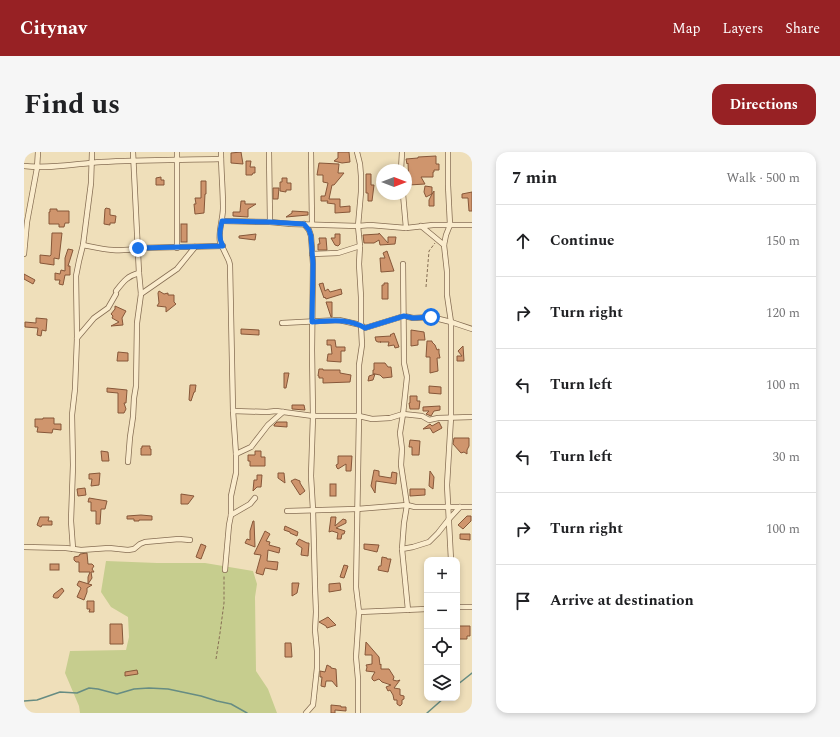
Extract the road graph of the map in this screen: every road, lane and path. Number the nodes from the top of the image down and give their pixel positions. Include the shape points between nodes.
1 (38, 152) edge
2 (92, 152) edge
3 (133, 152) edge
4 (177, 152) edge
5 (221, 152) edge
6 (269, 152) edge
7 (311, 152) edge
8 (357, 152) edge
9 (402, 152) edge
10 (448, 152) edge
11 (221, 159) junction
12 (134, 160) junction
13 (177, 160) junction
14 (92, 163) junction
15 (401, 164) edge
16 (24, 166) edge
17 (37, 168) junction
18 (404, 200) edge
19 (222, 221) junction
20 (270, 222) junction
21 (304, 224) junction
22 (312, 224) junction
23 (450, 225) junction
24 (472, 225) edge
25 (358, 226) junction
26 (421, 226) junction
27 (406, 228) junction
28 (438, 239) junction
29 (83, 245) junction
30 (444, 245) junction
31 (223, 246) junction
32 (360, 246) junction
33 (25, 247) edge
34 (195, 247) junction
35 (138, 248) junction
36 (177, 248) junction
37 (24, 254) edge
38 (312, 254) junction
39 (403, 264) dead end
40 (139, 273) junction
41 (426, 286) dead end
42 (141, 294) junction
43 (404, 316) junction
44 (312, 322) junction
45 (450, 322) junction
46 (282, 324) dead end
47 (361, 325) junction
48 (472, 329) edge
49 (76, 338) junction
50 (233, 411) junction
51 (282, 412) junction
52 (404, 414) junction
53 (313, 416) junction
54 (359, 416) junction
55 (451, 417) junction
56 (472, 417) edge
57 (236, 454) junction
58 (128, 462) dead end
59 (255, 498) dead end
60 (407, 505) junction
61 (447, 507) junction
62 (460, 507) junction
63 (472, 507) edge
64 (357, 509) junction
65 (313, 510) junction
66 (287, 511) dead end
67 (231, 514) junction
68 (448, 520) junction
69 (190, 540) dead end
70 (24, 547) edge
71 (73, 549) junction
72 (402, 549) junction
73 (451, 557) edge
74 (225, 570) joint
75 (460, 607) edge
76 (472, 607) edge
77 (424, 608) edge
78 (408, 610) junction
79 (359, 612) junction
80 (216, 658) dead end
81 (306, 713) edge
82 (358, 713) edge

1 - 17 street
2 - 14 street
3 - 12 street
4 - 13 street
5 - 11 street
6 - 20 street
7 - 22 street
8 - 25 street via 361,176
9 - 15 street
10 - 23 street
11 - 13 street
11 - 19 street
12 - 13 street
12 - 14 street
12 - 35 street
13 - 36 street
14 - 17 street
14 - 29 street
16 - 17 street
17 - 33 street
18 - 27 street
19 - 20 street
19 - 31 street via 219,238
20 - 21 street
21 - 22 street
21 - 38 street via 311,236
22 - 25 street
23 - 24 street
23 - 26 street
23 - 30 street
25 - 27 street
25 - 32 street
26 - 27 street
26 - 28 street
28 - 30 street
28 - 41 path via 429,251
29 - 35 street via 112,251
29 - 49 street via 76,276
30 - 45 street
31 - 34 street
31 - 50 street via 230,265
32 - 38 street via 338,253
32 - 47 street
33 - 37 street
34 - 36 street
34 - 42 street via 177,269
35 - 36 street
35 - 40 street
38 - 44 street
39 - 43 street
40 - 42 street
40 - 49 street via 126,278 108,308 94,318
42 - 58 street via 137,323 136,386
43 - 45 street via 431,317
43 - 47 street via 365,328
43 - 52 street via 404,363 407,377
44 - 46 street
44 - 47 street via 339,320
44 - 53 street
45 - 48 street
45 - 55 street
47 - 54 street
49 - 71 street via 72,415
50 - 51 street
50 - 57 street
51 - 53 street
51 - 57 street via 251,446
52 - 54 street via 372,419
52 - 55 street via 422,416 428,420
52 - 60 street via 400,433 401,465
53 - 54 street
53 - 65 street
54 - 64 street
55 - 56 street
55 - 61 street
57 - 67 street
59 - 67 street via 250,504
60 - 61 street
60 - 64 street
60 - 72 street
61 - 62 street
61 - 68 street
62 - 63 street
62 - 68 street
64 - 65 street
64 - 79 street via 356,587
65 - 66 street
65 - 81 street via 317,668 313,705
67 - 74 street
68 - 72 street via 429,542
68 - 73 street
69 - 71 street via 145,542 128,550
70 - 71 street
72 - 78 street
74 - 80 path via 224,603
75 - 76 street
77 - 78 street
78 - 79 street
79 - 82 street via 356,656

